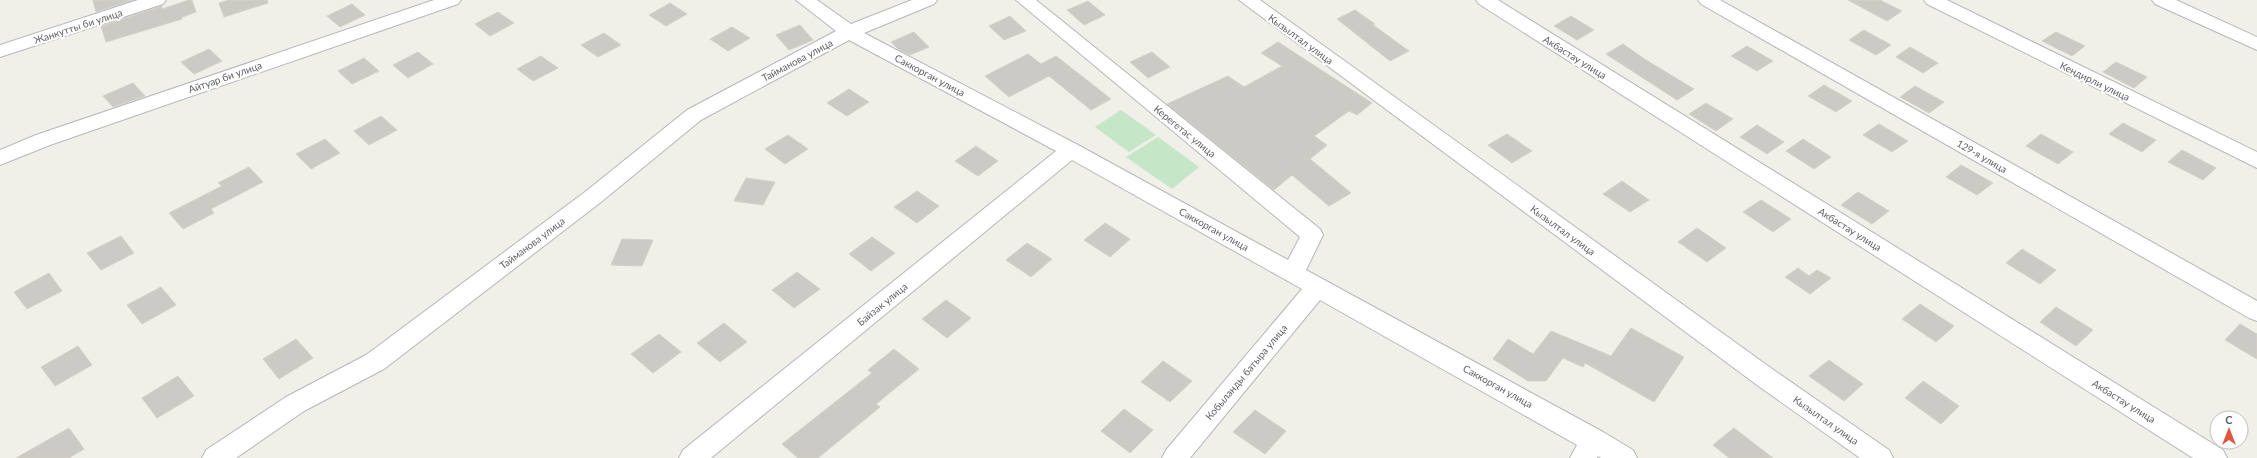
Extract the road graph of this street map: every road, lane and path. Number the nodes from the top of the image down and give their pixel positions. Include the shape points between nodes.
1 (157, 0) edge
2 (452, 0) edge
3 (805, 0) edge
4 (928, 0) edge
5 (1026, 0) edge
6 (1248, 0) edge
7 (1485, 0) edge
8 (1707, 0) edge
9 (1933, 0) edge
10 (2160, 0) edge
11 (849, 32) junction
12 (2257, 44) edge
13 (0, 51) edge
14 (1071, 150) junction
15 (0, 158) edge
16 (2257, 161) edge
17 (1293, 273) junction
18 (1318, 286) junction
19 (2257, 312) edge
20 (1588, 449) edge
21 (215, 458) edge
22 (692, 458) edge
23 (1175, 458) edge
24 (1624, 458) edge
25 (1880, 458) edge
26 (2214, 458) edge

1 - 13 street, Жанкутты би улица
2 - 15 street, Айтуар би улица via 43,140
3 - 11 street, Саккорган улица
4 - 11 street
5 - 17 street, Керегетас улица via 1312,235
6 - 25 street, Кызылтал улица via 1766,378
7 - 26 street, Акбастау улица
8 - 19 street, 129-я улица
9 - 16 street, Кендирли улица
10 - 12 street
11 - 14 street, Саккорган улица
11 - 21 street, Тайманова улица via 694,115 593,197 375,362 295,404
14 - 17 street, Саккорган улица
14 - 22 street, Байзак улица
17 - 18 street, Саккорган улица
18 - 20 street, Саккорган улица
18 - 23 street, Кобыланды батыра улица
20 - 24 street, Саккорган улица

